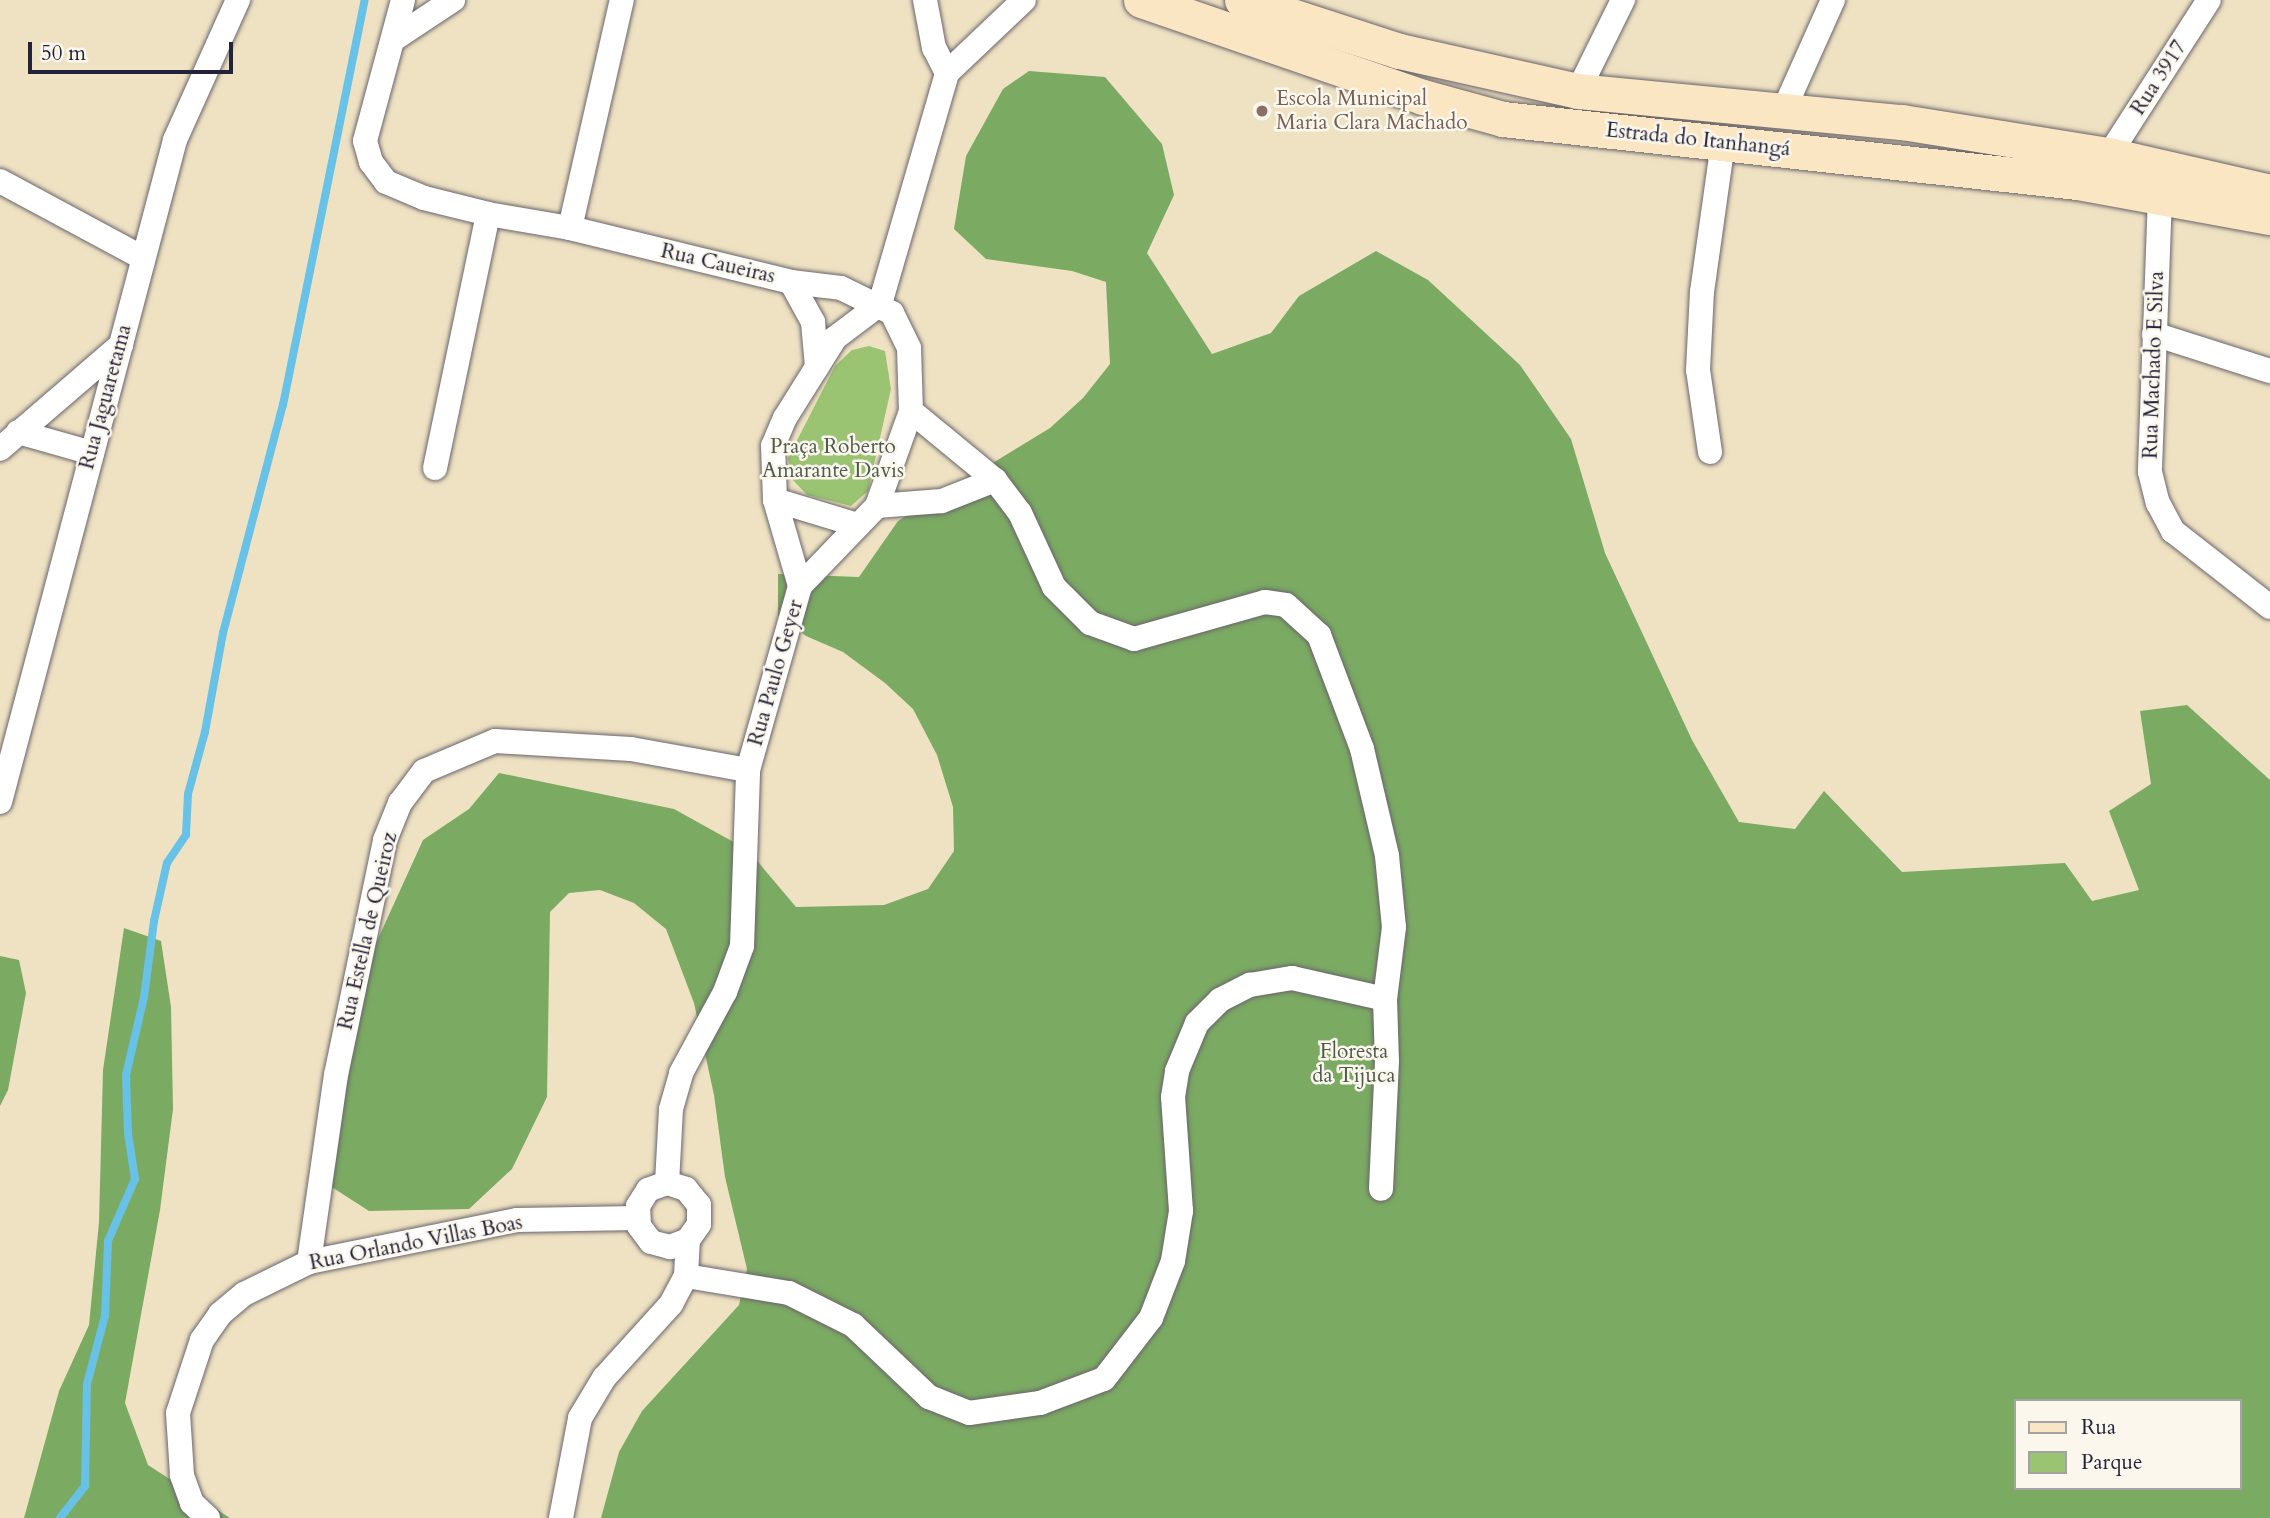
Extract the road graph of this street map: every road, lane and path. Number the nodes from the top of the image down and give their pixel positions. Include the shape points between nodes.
1 (238, 0) edge
2 (403, 0) edge
3 (453, 0) edge
4 (622, 0) edge
5 (925, 0) edge
6 (1024, 0) edge
7 (1141, 0) edge
8 (1242, 0) edge
9 (1623, 0) edge
10 (1833, 0) edge
11 (2209, 0) edge
12 (1293, 8) edge
13 (394, 38) junction
14 (947, 73) junction
15 (1578, 91) junction
16 (1782, 114) junction
17 (1723, 143) junction
18 (2109, 155) junction
19 (0, 181) edge
20 (2270, 192) edge
21 (2160, 196) junction
22 (488, 214) junction
23 (2270, 217) edge
24 (570, 228) junction
25 (141, 257) junction
26 (791, 282) junction
27 (880, 304) junction
28 (2154, 334) junction
29 (121, 345) junction
30 (817, 367) junction
31 (2270, 371) edge
32 (911, 411) junction
33 (18, 432) junction
34 (0, 449) edge
35 (1710, 452) dead end
36 (92, 453) junction
37 (435, 468) dead end
38 (995, 480) junction
39 (775, 500) junction
40 (877, 506) junction
41 (858, 525) junction
42 (800, 586) junction
43 (2270, 607) edge
44 (748, 769) junction
45 (0, 802) edge
46 (1385, 999) junction
47 (667, 1184) junction
48 (1381, 1189) dead end
49 (638, 1218) junction
50 (688, 1240) junction
51 (309, 1262) junction
52 (686, 1276) junction
53 (208, 1518) edge
54 (561, 1518) edge

1 - 25 street, Rua Jaguaretama via 175,140
2 - 13 street, Rua Caueiras
3 - 13 street
4 - 24 street
5 - 14 street via 934,48
6 - 14 street
7 - 17 main road, Estrada do Itanhangá via 1423,97 1503,119
8 - 12 main road, Estrada do Itanhangá
9 - 15 street
10 - 16 street
11 - 18 street, Rua 3917
12 - 15 main road, Estrada do Itanhangá via 1399,51
13 - 22 street, Rua Caueiras via 365,141 371,162 386,182 424,198
14 - 27 street
15 - 16 main road, Estrada do Itanhangá
16 - 18 main road, Estrada do Itanhangá via 1902,122
17 - 21 main road, Estrada do Itanhangá via 2077,182
17 - 35 street via 1702,292 1698,370
18 - 20 main road, Estrada do Itanhangá
19 - 25 street
21 - 23 main road, Estrada do Itanhangá
21 - 28 street, Rua Machado E Silva
22 - 24 street, Rua Caueiras
22 - 37 street
24 - 26 street, Rua Caueiras
25 - 29 street, Rua Jaguaretama
26 - 27 street, Rua Caueiras via 841,288
26 - 30 street via 813,322
27 - 30 street, Rua Paulo Geyer via 835,338
27 - 32 street, Rua Caueiras via 900,325 909,348
28 - 31 street
28 - 43 street, Rua Machado E Silva via 2150,472 2158,503 2173,531
29 - 33 street
29 - 36 street, Rua Jaguaretama
30 - 39 street, Rua Paulo Geyer via 773,446
32 - 38 street
32 - 40 street, Rua Caueiras
33 - 34 street
33 - 36 street
36 - 45 street, Rua Jaguaretama
38 - 40 street via 942,501
38 - 46 street via 1020,513 1054,587 1072,609 1112,634 1134,639 1265,602 1286,605 1319,635 1362,749 1388,856 1394,927
39 - 41 street
39 - 42 street, Rua Paulo Geyer
40 - 41 street, Rua Caueiras
41 - 42 street, Rua Caueiras
42 - 44 street, Rua Paulo Geyer
44 - 47 street, Rua Paulo Geyer via 742,946 725,992 681,1073 671,1110
44 - 51 street, Rua Estella de Queiroz via 631,749 495,741 424,771 400,803 385,840 336,1075
46 - 48 street
46 - 52 street via 1292,978 1250,985 1220,1000 1197,1023 1177,1071 1173,1097 1181,1211 1173,1261 1151,1318 1104,1379 1040,1403 969,1413 929,1397 853,1325 789,1293
47 - 49 street via 649,1190 638,1206
47 - 50 street via 686,1189 698,1205 699,1224
49 - 50 street via 651,1242 670,1247
49 - 51 street, Rua Orlando Villas Boas via 516,1220
50 - 52 street
51 - 53 street, Rua Orlando Villas Boas via 244,1294 220,1314 202,1340 178,1413 182,1475 192,1503
52 - 54 street via 671,1304 604,1378 580,1418

